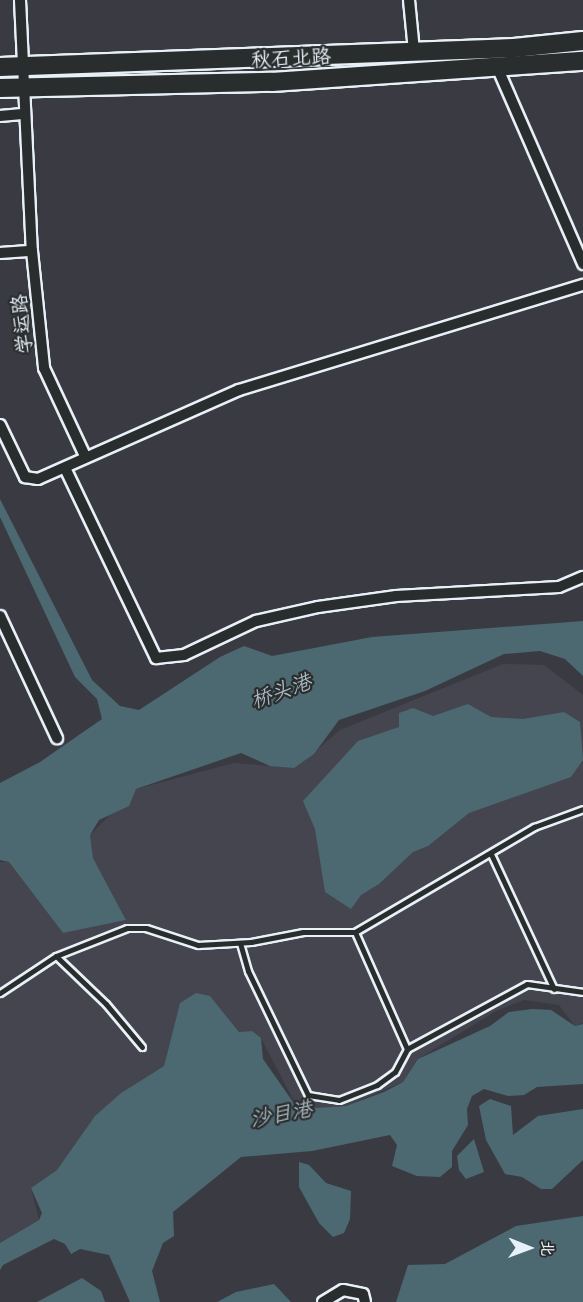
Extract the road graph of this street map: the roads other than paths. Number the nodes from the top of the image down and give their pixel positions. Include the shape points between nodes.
1 (20, 0) edge
2 (409, 0) edge
3 (583, 41) edge
4 (414, 51) junction
5 (583, 61) edge
6 (0, 67) edge
7 (23, 67) junction
8 (498, 69) junction
9 (23, 87) junction
10 (0, 88) edge
11 (25, 114) junction
12 (0, 116) edge
13 (32, 251) junction
14 (0, 253) edge
15 (583, 264) edge
16 (583, 285) edge
17 (0, 425) edge
18 (85, 456) junction
19 (65, 468) junction
20 (583, 577) edge
21 (0, 616) edge
22 (57, 738) dead end
23 (583, 809) edge
24 (491, 854) junction
25 (355, 932) junction
26 (240, 943) junction
27 (56, 956) junction
28 (554, 989) junction
29 (583, 992) edge
30 (0, 993) edge
31 (142, 1047) dead end
32 (407, 1049) junction
33 (323, 1302) edge
34 (365, 1302) edge

1 - 7 street, 学运路
2 - 4 street
3 - 4 main road, 秋石北路
4 - 7 main road, 秋石北路
5 - 8 main road, 秋石北路
6 - 7 main road, 秋石北路
7 - 9 street, 学运路
8 - 9 main road, 秋石北路 via 272,82
8 - 15 street
9 - 10 main road, 秋石北路
9 - 11 street, 学运路
11 - 12 street
11 - 13 street, 学运路
13 - 14 street
13 - 18 street, 学运路 via 44,368
16 - 18 street via 239,390
17 - 19 street via 25,477 38,478
18 - 19 street
19 - 20 street via 156,658 184,655 256,621 318,607 396,596 559,587
21 - 22 street
23 - 24 lane via 534,827
24 - 25 lane
24 - 28 lane
25 - 26 lane via 303,932
25 - 32 lane
26 - 27 lane via 198,945 146,928 127,928
26 - 32 lane via 248,970 308,1095 339,1100 377,1085 395,1072
27 - 30 lane
27 - 31 lane via 106,1004
28 - 29 lane
28 - 32 lane via 527,984
33 - 34 street via 343,1290 363,1294

